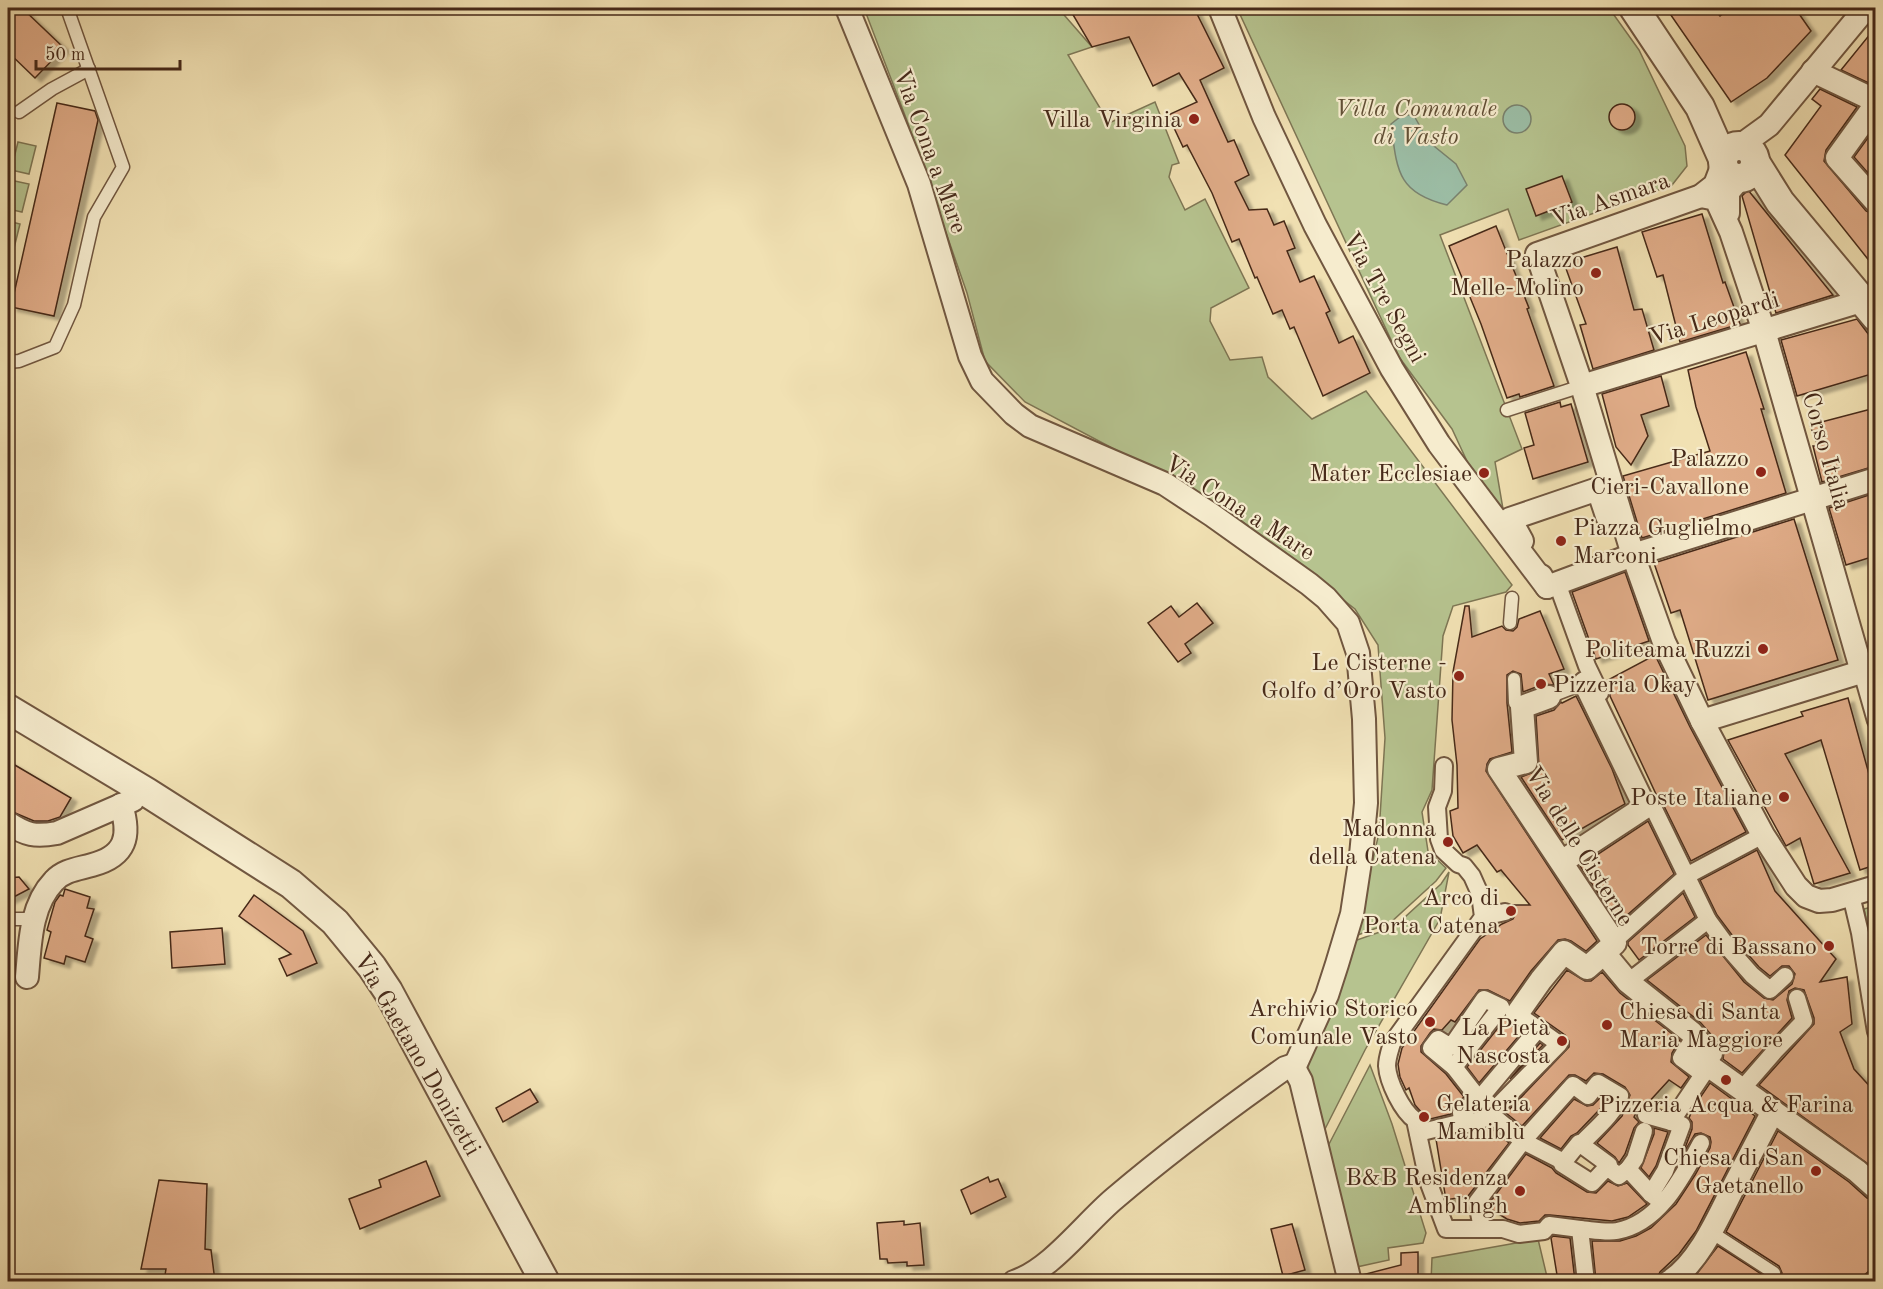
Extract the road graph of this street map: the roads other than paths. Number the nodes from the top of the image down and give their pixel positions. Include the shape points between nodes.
1 (67, 8) edge
2 (847, 8) edge
3 (1220, 8) edge
4 (1634, 8) edge
5 (1866, 8) edge
6 (89, 69) junction
7 (1813, 71) junction
8 (1875, 102) edge
9 (19, 112) dead end
10 (1748, 169) junction
11 (1701, 196) junction
12 (1875, 198) edge
13 (1724, 208) junction
14 (1868, 309) edge
15 (1764, 331) junction
16 (8, 362) edge
17 (1582, 386) junction
18 (1507, 410) dead end
19 (1875, 479) edge
20 (1813, 499) junction
21 (1626, 557) junction
22 (1552, 585) junction
23 (1512, 598) dead end
24 (1510, 622) dead end
25 (1869, 670) edge
26 (1514, 679) dead end
27 (1585, 683) joint
28 (1549, 697) joint
29 (1522, 707) junction
30 (8, 709) edge
31 (1702, 721) junction
32 (1875, 721) edge
33 (1444, 766) dead end
34 (148, 793) junction
35 (121, 805) junction
36 (1648, 805) junction
37 (8, 823) edge
38 (1763, 835) junction
39 (1563, 861) junction
40 (1688, 875) junction
41 (1875, 888) edge
42 (1851, 895) junction
43 (1505, 912) dead end
44 (1483, 917) junction
45 (8, 919) edge
46 (34, 919) junction
47 (1708, 920) junction
48 (1609, 947) junction
49 (1785, 976) dead end
50 (27, 977) dead end
51 (1628, 982) junction
52 (1797, 999) dead end
53 (1508, 1011) junction
54 (1538, 1029) junction
55 (1875, 1032) edge
56 (1708, 1064) junction
57 (1454, 1066) junction
58 (1294, 1068) junction
59 (1742, 1089) junction
60 (1480, 1098) junction
61 (1773, 1111) junction
62 (1494, 1113) junction
63 (1463, 1122) junction
64 (1676, 1124) junction
65 (1418, 1133) junction
66 (1523, 1141) junction
67 (1701, 1143) dead end
68 (1581, 1144) junction
69 (1564, 1162) junction
70 (1607, 1167) junction
71 (1628, 1169) junction
72 (1875, 1188) edge
73 (1657, 1199) junction
74 (1482, 1229) junction
75 (1581, 1229) junction
76 (1711, 1232) junction
77 (545, 1281) edge
78 (1014, 1281) edge
79 (1350, 1281) edge
80 (1587, 1281) edge
81 (1669, 1281) edge
82 (1768, 1281) edge

1 - 6 lane
2 - 58 street, Via Cona a Mare via 919,184 961,330 982,381 1030,426 1165,484 1212,515 1309,584 1348,623 1358,653 1364,719 1366,803 1361,855 1352,914 1340,954 1327,995
3 - 22 street, Via Tre Segni via 1314,225 1392,369 1439,444
4 - 10 street via 1700,107
5 - 7 street
6 - 9 lane
6 - 16 lane via 123,167 94,217 74,304 55,347 19,362
7 - 8 street
7 - 10 street via 1769,125
8 - 12 street via 1837,158
10 - 11 street
10 - 13 street via 1728,192
10 - 14 street
11 - 13 street via 1716,199
11 - 17 street, Via Asmara via 1537,254
13 - 15 street, Corso Italia
14 - 15 street, Via Leopardi
15 - 17 street, Via Leopardi
15 - 20 street, Corso Italia
17 - 18 lane
17 - 21 street
19 - 20 street
20 - 21 street
20 - 25 street, Corso Italia
21 - 22 street
21 - 22 street via 1598,489 1510,519
21 - 31 street
22 - 36 street
23 - 24 lane
25 - 31 street
25 - 32 street, Corso Italia
26 - 29 lane via 1515,702
27 - 28 lane
27 - 36 street
28 - 29 street
29 - 39 street, Via delle Cisterne via 1526,762 1499,769
30 - 34 street, Via Gaetano Donizetti
31 - 38 street
33 - 44 street via 1443,791 1437,807 1439,839 1443,850 1472,876 1480,894
34 - 35 street
34 - 77 street, Via Gaetano Donizetti via 291,884 336,922 357,947 387,991
35 - 37 street via 45,836 31,836
35 - 46 street via 127,823 121,847 107,860 55,879
36 - 39 street
36 - 40 street
38 - 40 street
38 - 42 street via 1806,896 1819,901
39 - 48 street, Via delle Cisterne
40 - 47 street
40 - 48 street
41 - 42 street
42 - 55 street
43 - 44 street
44 - 65 street via 1392,1043 1388,1075 1406,1113 1415,1120
45 - 46 lane
46 - 50 street
47 - 49 street via 1752,975 1770,990
47 - 51 street
48 - 51 street, Via delle Cisterne
48 - 53 street via 1587,968 1564,952
51 - 56 street, Via delle Cisterne via 1692,1033
52 - 59 street via 1804,1021
53 - 54 street
53 - 57 street
53 - 57 street via 1483,1000 1451,1047 1438,1039 1431,1048
54 - 60 street
54 - 62 street via 1559,1044
56 - 59 street
56 - 64 street
57 - 60 street
58 - 78 street via 1285,1068 1192,1135 1113,1199 1042,1266 1028,1277
58 - 79 street via 1310,1114
59 - 61 street
60 - 62 street
60 - 63 street via 1461,1113
61 - 72 street
61 - 76 street
62 - 63 street
62 - 66 street
63 - 65 street
64 - 71 street via 1645,1123 1635,1159
64 - 73 street
65 - 74 street via 1428,1181 1446,1229
66 - 68 street via 1574,1085 1588,1096 1598,1083 1620,1096
66 - 69 street
66 - 74 street via 1477,1203
67 - 73 street via 1685,1171
68 - 69 street
68 - 70 street
69 - 70 street via 1592,1183
70 - 71 street via 1619,1176
71 - 73 street
73 - 75 street via 1641,1221 1616,1231
74 - 75 street via 1520,1234 1544,1231 1549,1225
75 - 80 street
76 - 81 street via 1691,1260
76 - 82 lane via 1774,1273

